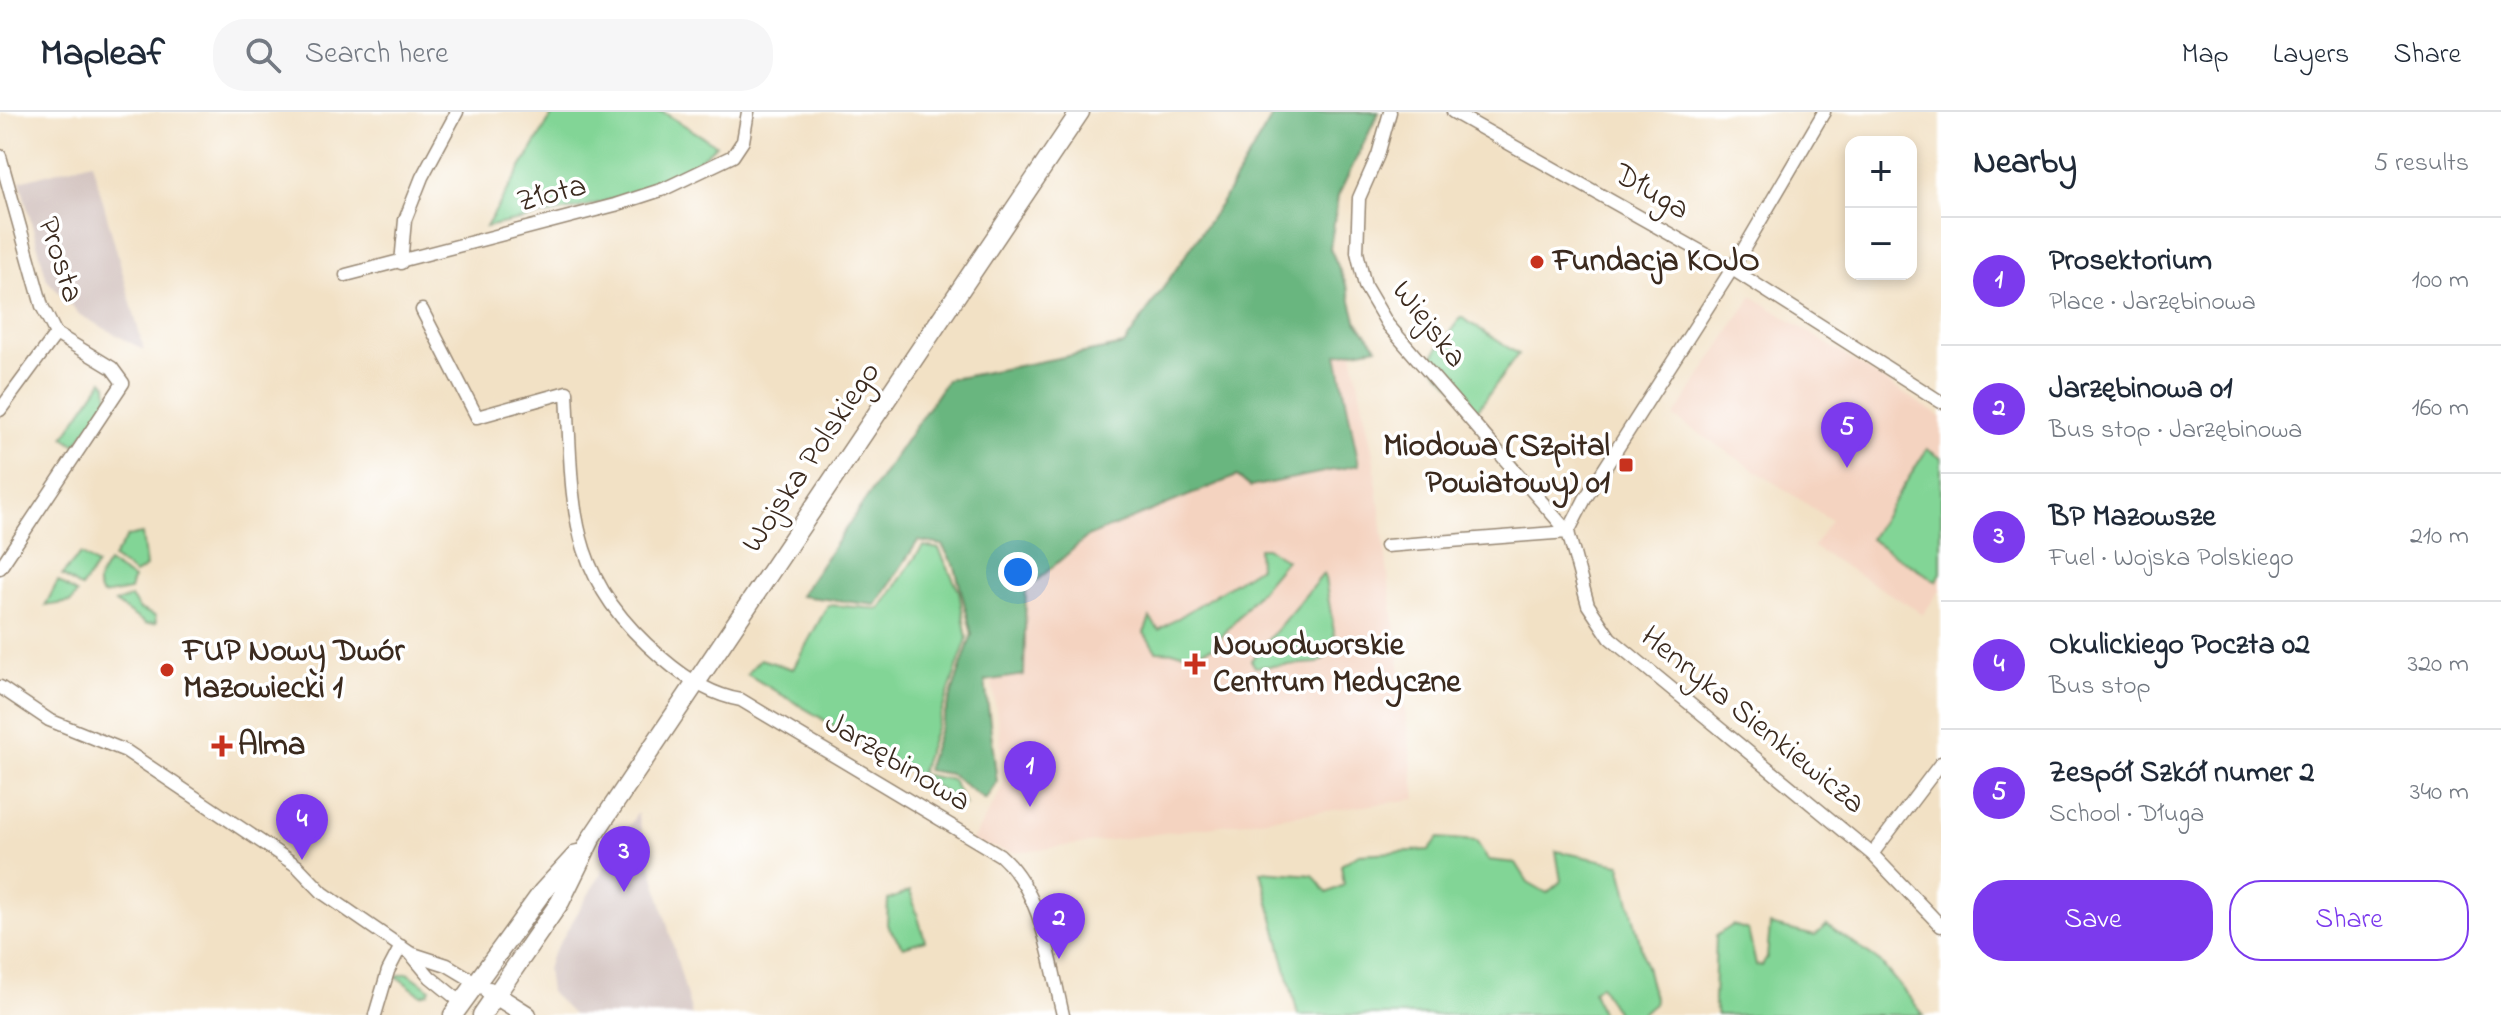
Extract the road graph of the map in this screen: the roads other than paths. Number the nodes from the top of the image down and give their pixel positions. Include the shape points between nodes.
1 (457, 112) edge
2 (748, 112) edge
3 (1080, 112) edge
4 (1390, 112) edge
5 (1453, 112) edge
6 (1824, 112) edge
7 (0, 156) edge
8 (401, 263) junction
9 (1732, 269) junction
10 (346, 275) dead end
11 (422, 310) dead end
12 (56, 334) junction
13 (1941, 402) edge
14 (0, 410) edge
15 (1568, 532) junction
16 (1386, 546) dead end
17 (0, 568) edge
18 (697, 683) junction
19 (0, 687) edge
20 (1941, 763) edge
21 (592, 837) junction
22 (1872, 854) junction
23 (1941, 926) edge
24 (405, 950) junction
25 (477, 983) junction
26 (497, 995) junction
27 (458, 1009) edge
28 (375, 1015) edge
29 (480, 1015) edge
30 (527, 1015) edge
31 (1063, 1015) edge

1 - 8 street via 405,220
2 - 8 street, Złota via 740,147 712,168 615,205
3 - 18 main road, Wojska Polskiego
4 - 15 street, Wiejska via 1359,198 1357,252 1365,286 1388,325
5 - 9 street, Długa
6 - 9 street
7 - 12 street, Prosta via 42,306
8 - 10 street, Złota
9 - 13 street, Długa
9 - 15 street
11 - 18 street, Jarzębinowa via 477,417 567,392 573,514 593,577 627,628
12 - 14 street
12 - 17 street via 112,368 123,383
15 - 16 street
15 - 22 street, Henryka Sienkiewicza via 1588,605 1610,638
18 - 21 main road, Wojska Polskiego
18 - 31 street, Jarzębinowa via 718,696 741,700 1014,867 1035,909
19 - 24 street via 49,720 126,751 297,866 323,893
20 - 22 street
21 - 25 main road, Wojska Polskiego via 543,891
21 - 26 main road, Wojska Polskiego via 560,902
22 - 23 street, Henryka Sienkiewicza
24 - 25 street via 437,960
24 - 27 street
24 - 28 street via 388,971
25 - 26 main road
25 - 27 main road, Wojska Polskiego
26 - 29 main road, Wojska Polskiego
26 - 30 main road
27 - 29 main road

